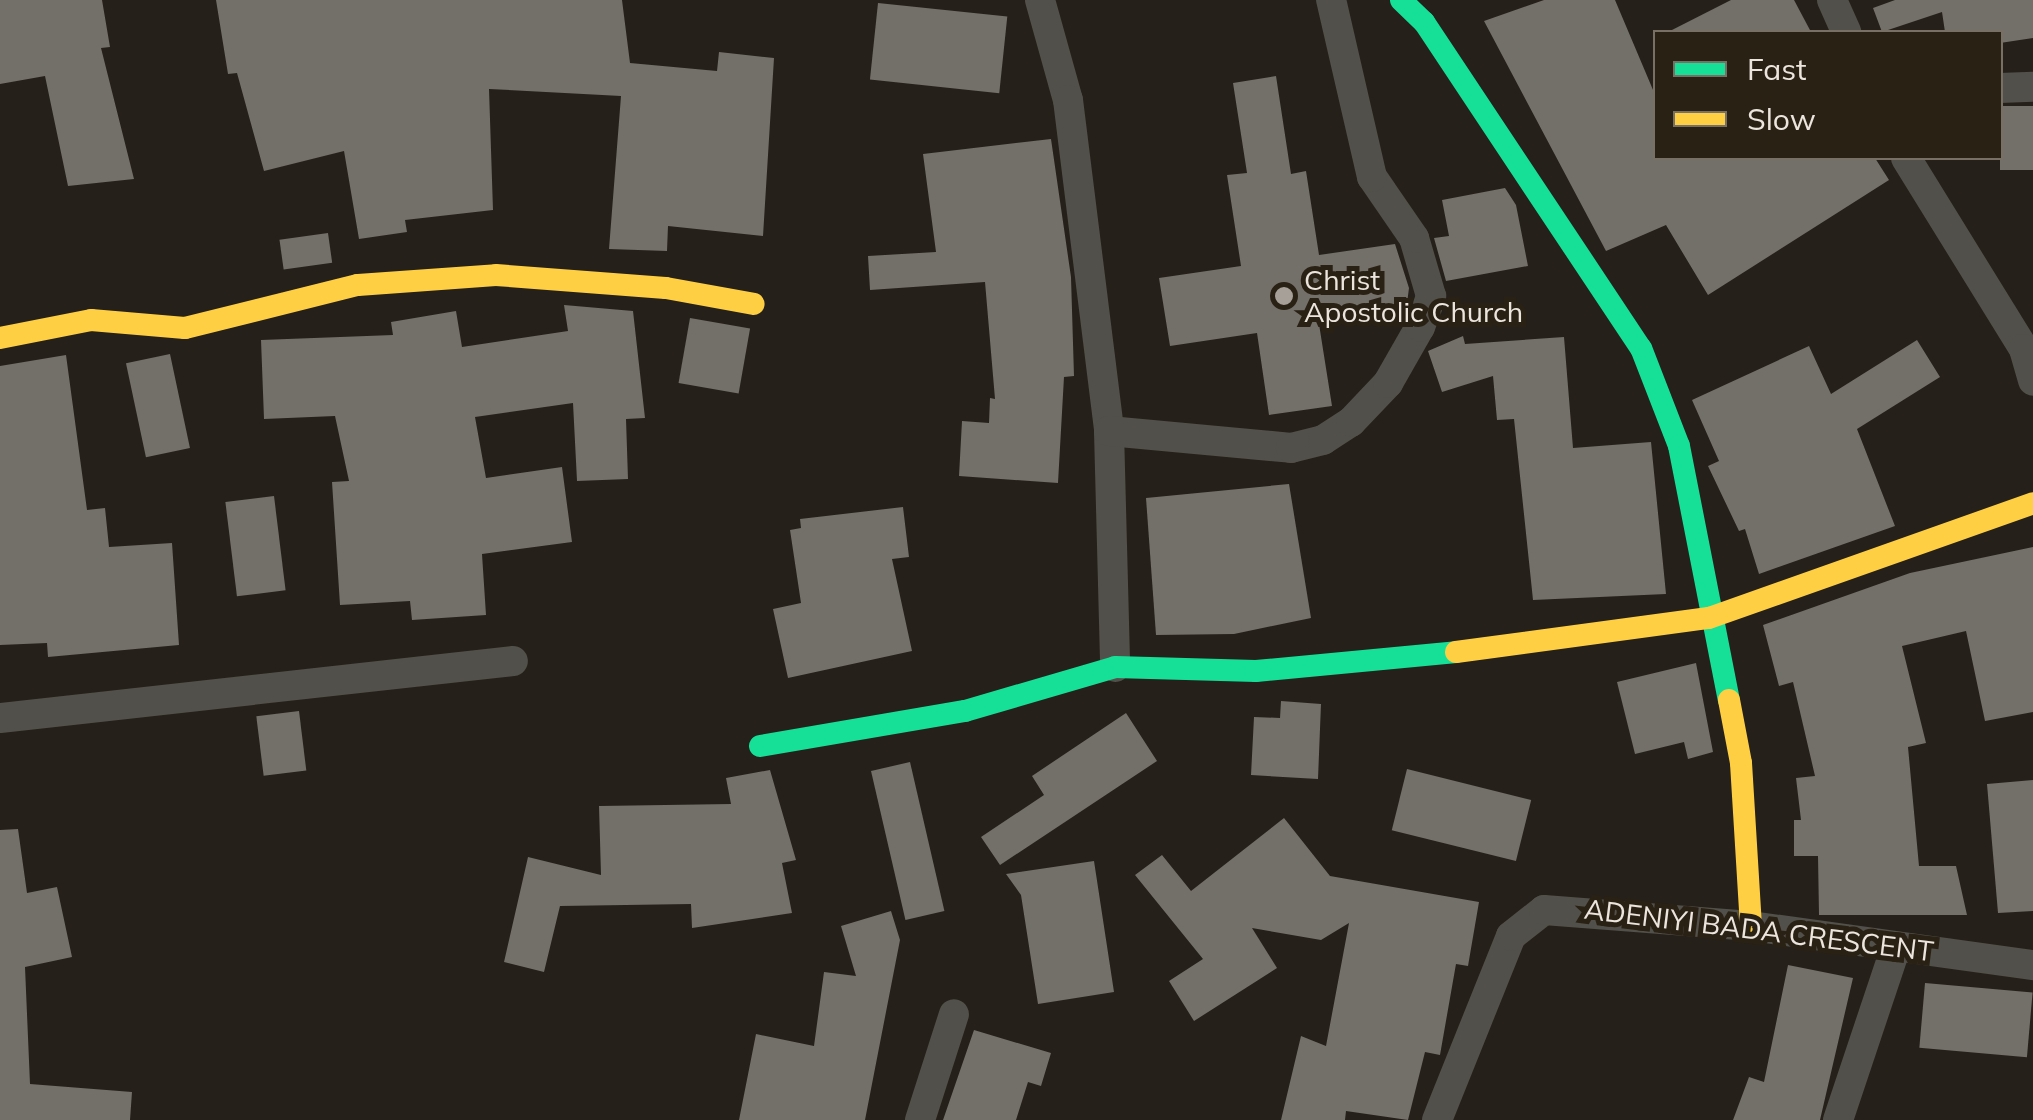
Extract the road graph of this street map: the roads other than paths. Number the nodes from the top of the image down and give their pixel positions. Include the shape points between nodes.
1 (1331, 0) edge
2 (1401, 0) edge
3 (1832, 0) edge
4 (1048, 9) edge
5 (1845, 30) edge
6 (2033, 87) edge
7 (2003, 88) edge
8 (1907, 160) edge
9 (754, 304) dead end
10 (0, 338) edge
11 (2033, 381) edge
12 (1109, 432) junction
13 (2033, 503) edge
14 (1709, 618) junction
15 (513, 661) dead end
16 (1116, 667) junction
17 (0, 718) edge
18 (760, 746) dead end
19 (1751, 926) junction
20 (1896, 947) junction
21 (2033, 965) edge
22 (954, 1014) dead end
23 (920, 1120) edge
24 (1437, 1120) edge
25 (1838, 1120) edge

1 - 12 street via 1372,177 1414,238 1431,296 1420,328 1388,383 1323,440 1291,448
2 - 14 street via 1424,22 1641,348 1679,446
3 - 5 street
4 - 12 street via 1068,100
6 - 7 street
8 - 11 street via 2024,349
9 - 10 street via 666,288 496,275 358,285 184,328 91,320
12 - 16 street
13 - 14 street
14 - 16 street via 1256,671
14 - 19 street via 1741,762
15 - 17 street
16 - 18 street via 965,711
19 - 20 street, ADENIYI BADA CRESCENT
19 - 24 street, ADENIYI BADA CRESCENT via 1571,907 1544,910 1526,921 1510,936
20 - 21 street, ADENIYI BADA CRESCENT
20 - 25 street
22 - 23 street

